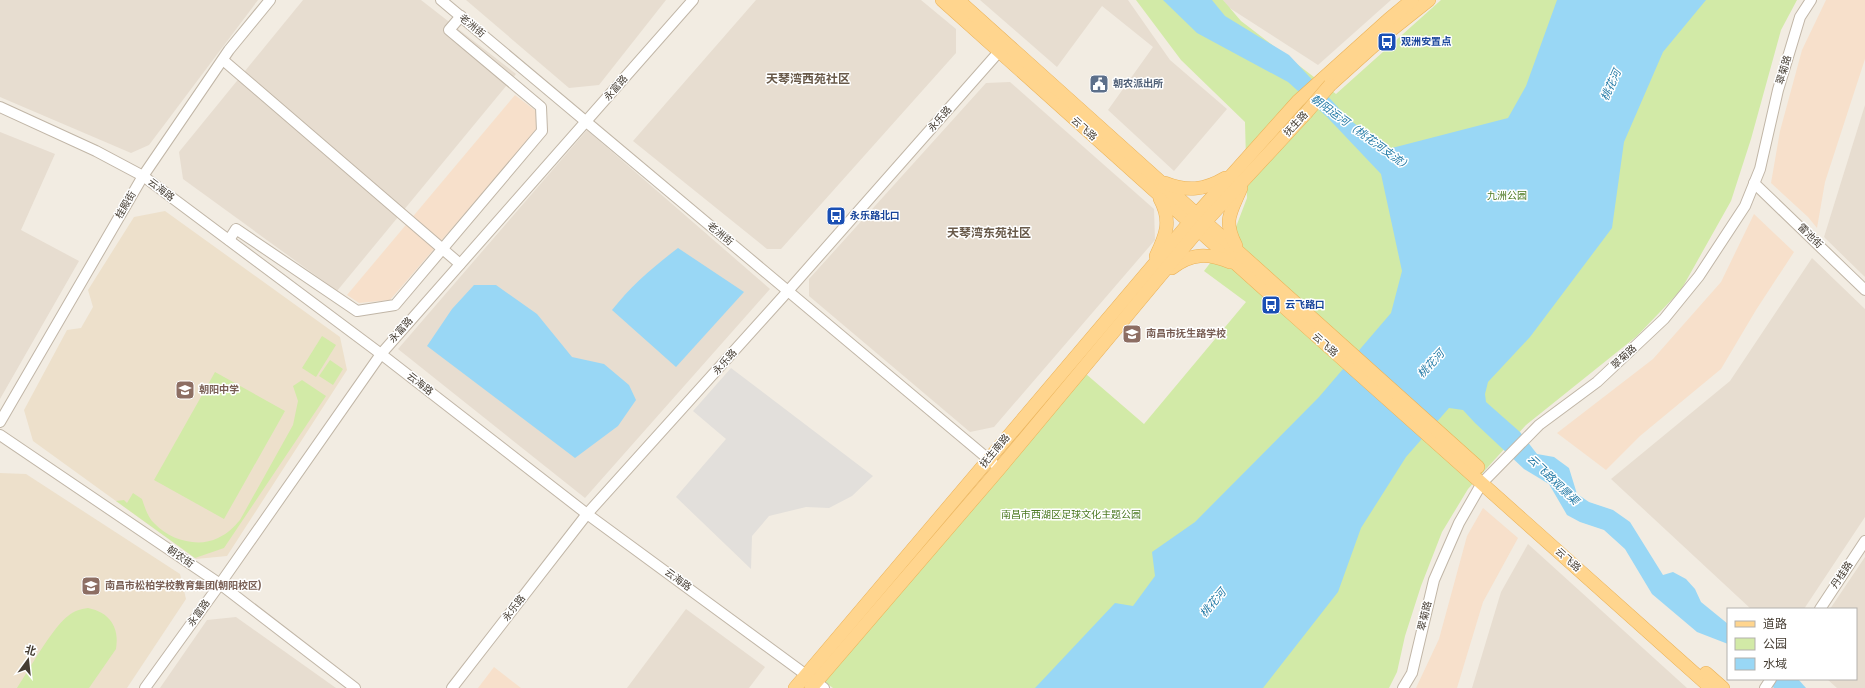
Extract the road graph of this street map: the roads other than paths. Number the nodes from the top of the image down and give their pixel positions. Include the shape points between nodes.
1 (270, 0) edge
2 (441, 0) edge
3 (693, 0) edge
4 (942, 0) edge
5 (958, 0) edge
6 (1412, 0) edge
7 (1429, 0) edge
8 (1810, 0) edge
9 (461, 16) junction
10 (1003, 47) junction
11 (222, 60) junction
12 (1327, 81) junction
13 (0, 107) edge
14 (586, 121) junction
15 (1240, 175) junction
16 (143, 176) junction
17 (1159, 181) junction
18 (1754, 183) junction
19 (1157, 194) junction
20 (1197, 223) junction
21 (229, 240) junction
22 (442, 249) junction
23 (1238, 259) junction
24 (460, 264) junction
25 (1154, 274) junction
26 (1865, 290) edge
27 (788, 291) junction
28 (381, 354) junction
29 (0, 422) edge
30 (0, 435) edge
31 (988, 459) junction
32 (1000, 468) junction
33 (1485, 480) junction
34 (587, 514) junction
35 (1865, 541) edge
36 (220, 584) junction
37 (1821, 608) edge
38 (814, 683) edge
39 (145, 688) edge
40 (355, 688) edge
41 (452, 688) edge
42 (795, 688) edge
43 (1403, 688) edge
44 (1711, 688) edge
45 (1723, 688) edge

1 - 11 street, 桂殿街
2 - 9 street, 老洲街
3 - 14 street, 永富路
4 - 10 main road, 云飞路
5 - 10 main road, 云飞路
6 - 12 main road, 抚生路
7 - 12 main road, 抚生路
8 - 18 street, 翠菊路 via 1800,17 1778,90 1760,169
9 - 14 street, 老洲街
9 - 22 street via 449,30 541,107 542,131
10 - 17 main road, 云飞路
10 - 19 main road, 云飞路
10 - 27 street, 永乐路
11 - 16 street, 桂殿街
11 - 22 street
12 - 15 main road, 抚生路, bridge via 1306,113
12 - 15 main road, 抚生路 via 1298,101
13 - 16 street, 云海路 via 96,151
14 - 24 street, 永富路
14 - 27 street, 老洲街
15 - 17 main road via 1204,188 1190,190
15 - 20 main road, 抚生路
15 - 23 main road via 1228,224
16 - 21 street, 云海路
16 - 29 street, 桂殿街
17 - 20 main road, 云飞路
18 - 26 street, 雷池街
18 - 33 street, 翠菊路 via 1745,206 1699,276 1664,319 1597,382 1539,425
19 - 20 main road, 云飞路
19 - 25 main road via 1165,209 1168,223
20 - 23 main road, 云飞路
20 - 25 main road, 抚生南路
21 - 22 street via 236,229 357,311 395,305
21 - 28 street, 云海路
22 - 24 street
23 - 25 main road via 1195,256
23 - 33 main road, 云飞路
24 - 28 street, 永富路
25 - 31 main road, 抚生南路
25 - 32 main road, 抚生南路
27 - 31 street, 老洲街
27 - 34 street, 永乐路
28 - 34 street, 云海路
28 - 36 street, 永富路
30 - 36 street, 朝农街
31 - 32 street, 老洲街
31 - 38 main road, 抚生南路
32 - 38 main road, 抚生南路
33 - 43 street, 翠菊路 via 1459,523 1434,580 1412,672
33 - 44 main road, 云飞路
33 - 45 main road, 云飞路
34 - 38 street, 云海路
34 - 41 street, 永乐路
35 - 37 street, 丹桂路
36 - 39 street, 永富路
36 - 40 street, 朝农街
38 - 42 main road, 抚生南路

